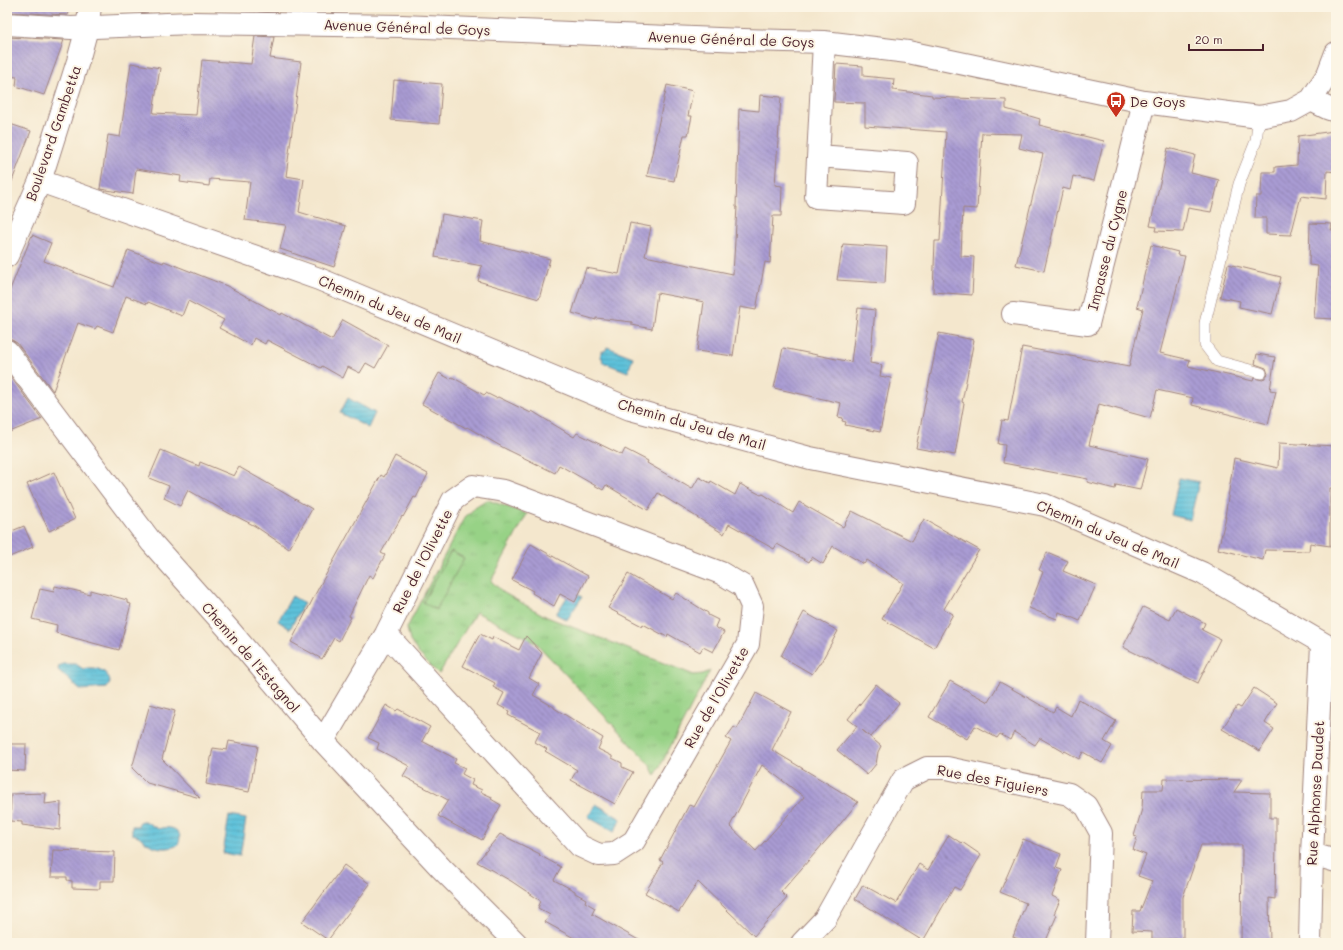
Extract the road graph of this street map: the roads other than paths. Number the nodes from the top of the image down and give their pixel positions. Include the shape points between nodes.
1 (89, 17) edge
2 (7, 24) edge
3 (824, 42) junction
4 (1336, 53) edge
5 (1311, 100) junction
6 (1144, 102) junction
7 (1336, 111) edge
8 (1259, 117) junction
9 (819, 156) dead end
10 (40, 181) junction
11 (7, 256) edge
12 (1013, 314) dead end
13 (7, 351) edge
14 (1261, 373) dead end
15 (386, 634) junction
16 (1329, 648) edge
17 (323, 741) junction
18 (1312, 854) junction
19 (1336, 861) edge
20 (516, 943) edge
21 (802, 943) edge
22 (1097, 943) edge
23 (1310, 943) edge

1 - 2 street, Avenue Général de Goys via 71,28
1 - 3 street, Avenue Général de Goys via 191,23 402,26
1 - 10 street, Boulevard Gambetta via 78,61
3 - 6 street, Avenue Général de Goys via 908,52
3 - 9 street
4 - 5 street, Avenue Général de Goys via 1328,74
5 - 7 street
5 - 8 street, Avenue Général de Goys via 1291,111
6 - 8 street, Avenue Général de Goys
6 - 12 street, Impasse du Cygne via 1088,324
8 - 14 lane via 1256,141 1237,191 1205,323 1204,345 1217,361
10 - 11 street, Boulevard Gambetta
10 - 16 street, Chemin du Jeu de Mail via 319,279 630,409 810,458 1045,505 1202,573
13 - 17 street, Chemin de l'Estagnol via 152,543
15 - 15 street, Rue de l'Olivette via 453,500 473,486 504,491 721,573 743,586 752,606 748,644 634,841 614,854 599,855 580,846
15 - 17 street, Rue de l'Olivette
16 - 18 street, Rue Alphonse Daudet
17 - 20 street, Chemin de l'Estagnol via 441,868
18 - 19 street
18 - 23 street, Rue Alphonse Daudet
21 - 22 street, Rue des Figuiers via 825,919 903,780 927,768 947,768 1069,794 1086,806 1101,833

